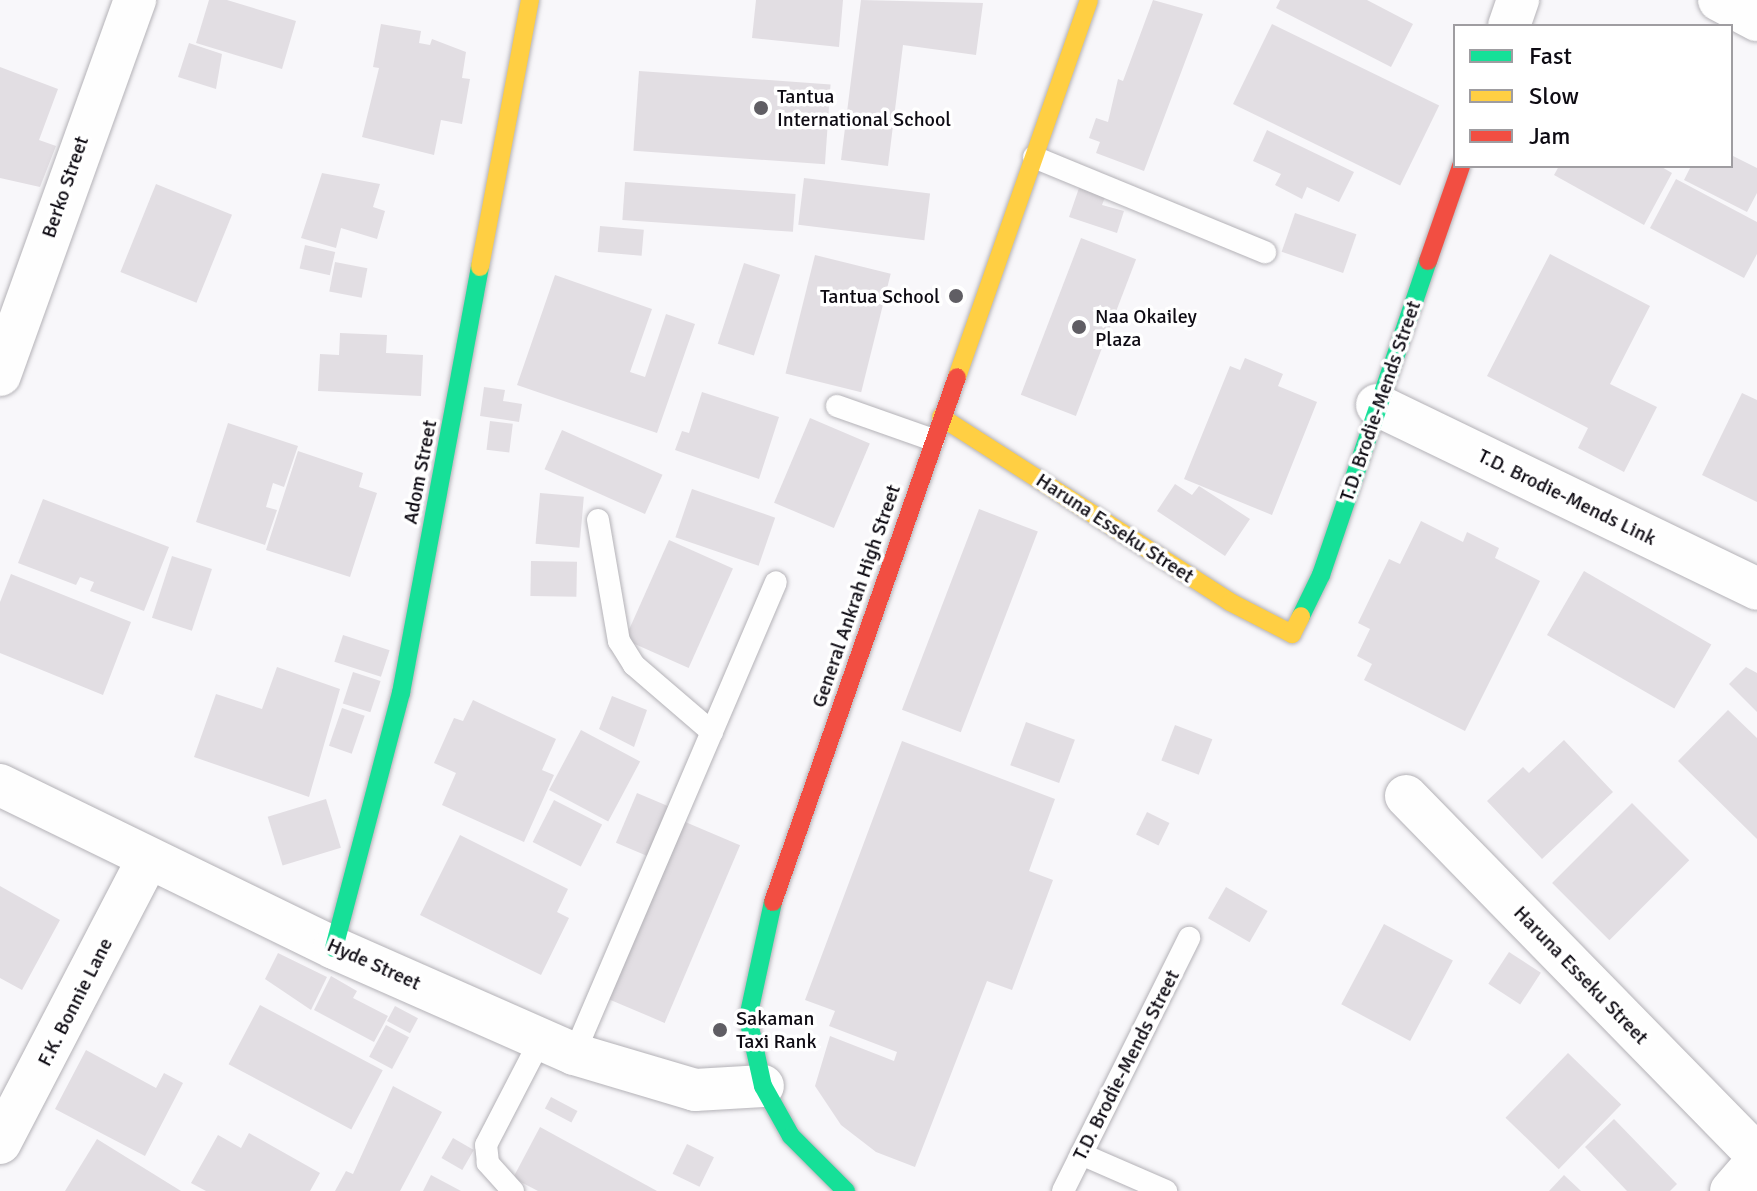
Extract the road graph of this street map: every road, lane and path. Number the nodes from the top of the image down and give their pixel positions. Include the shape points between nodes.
1 (135, 0) edge
2 (530, 0) edge
3 (1089, 0) edge
4 (1518, 0) edge
5 (1719, 0) edge
6 (1757, 20) edge
7 (1510, 24) edge
8 (1034, 157) junction
9 (1460, 168) edge
10 (1265, 252) dead end
11 (0, 375) edge
12 (1377, 405) junction
13 (837, 406) dead end
14 (941, 417) junction
15 (933, 440) junction
16 (598, 520) dead end
17 (776, 582) dead end
18 (1757, 589) edge
19 (1292, 634) joint
20 (712, 732) junction
21 (0, 785) edge
22 (1406, 796) dead end
23 (148, 859) junction
24 (1189, 938) dead end
25 (334, 948) junction
26 (558, 1045) junction
27 (763, 1086) junction
28 (0, 1143) edge
29 (1081, 1154) junction
30 (1750, 1172) edge
31 (513, 1191) edge
32 (846, 1191) edge
33 (1063, 1191) edge
34 (1166, 1191) edge

1 - 11 street, Berko Street
2 - 25 street, Adom Street via 401,693
3 - 8 street, General Ankrah High Street
4 - 7 street
5 - 6 street
8 - 10 lane
8 - 14 street, General Ankrah High Street
9 - 12 street, T.D. Brodie-Mends Street
12 - 18 street, T.D. Brodie-Mends Link
12 - 19 street, T.D. Brodie-Mends Street via 1321,575
13 - 15 lane
14 - 15 street, General Ankrah High Street
14 - 19 street, Haruna Esseku Street via 1230,602
15 - 27 street, General Ankrah High Street via 763,930 748,1018
16 - 20 lane via 619,641 634,665
17 - 20 lane
20 - 26 lane
21 - 23 street, Hyde Street
22 - 30 street, Haruna Esseku Street
23 - 25 street, Hyde Street
23 - 28 street, F.K. Bonnie Lane
24 - 29 lane, T.D. Brodie-Mends Street
25 - 26 street, Hyde Street
26 - 27 street, Hyde Street via 695,1090
26 - 31 lane via 486,1145 488,1163
27 - 32 street, General Ankrah High Street via 791,1136
29 - 33 lane, T.D. Brodie-Mends Street
29 - 34 lane

